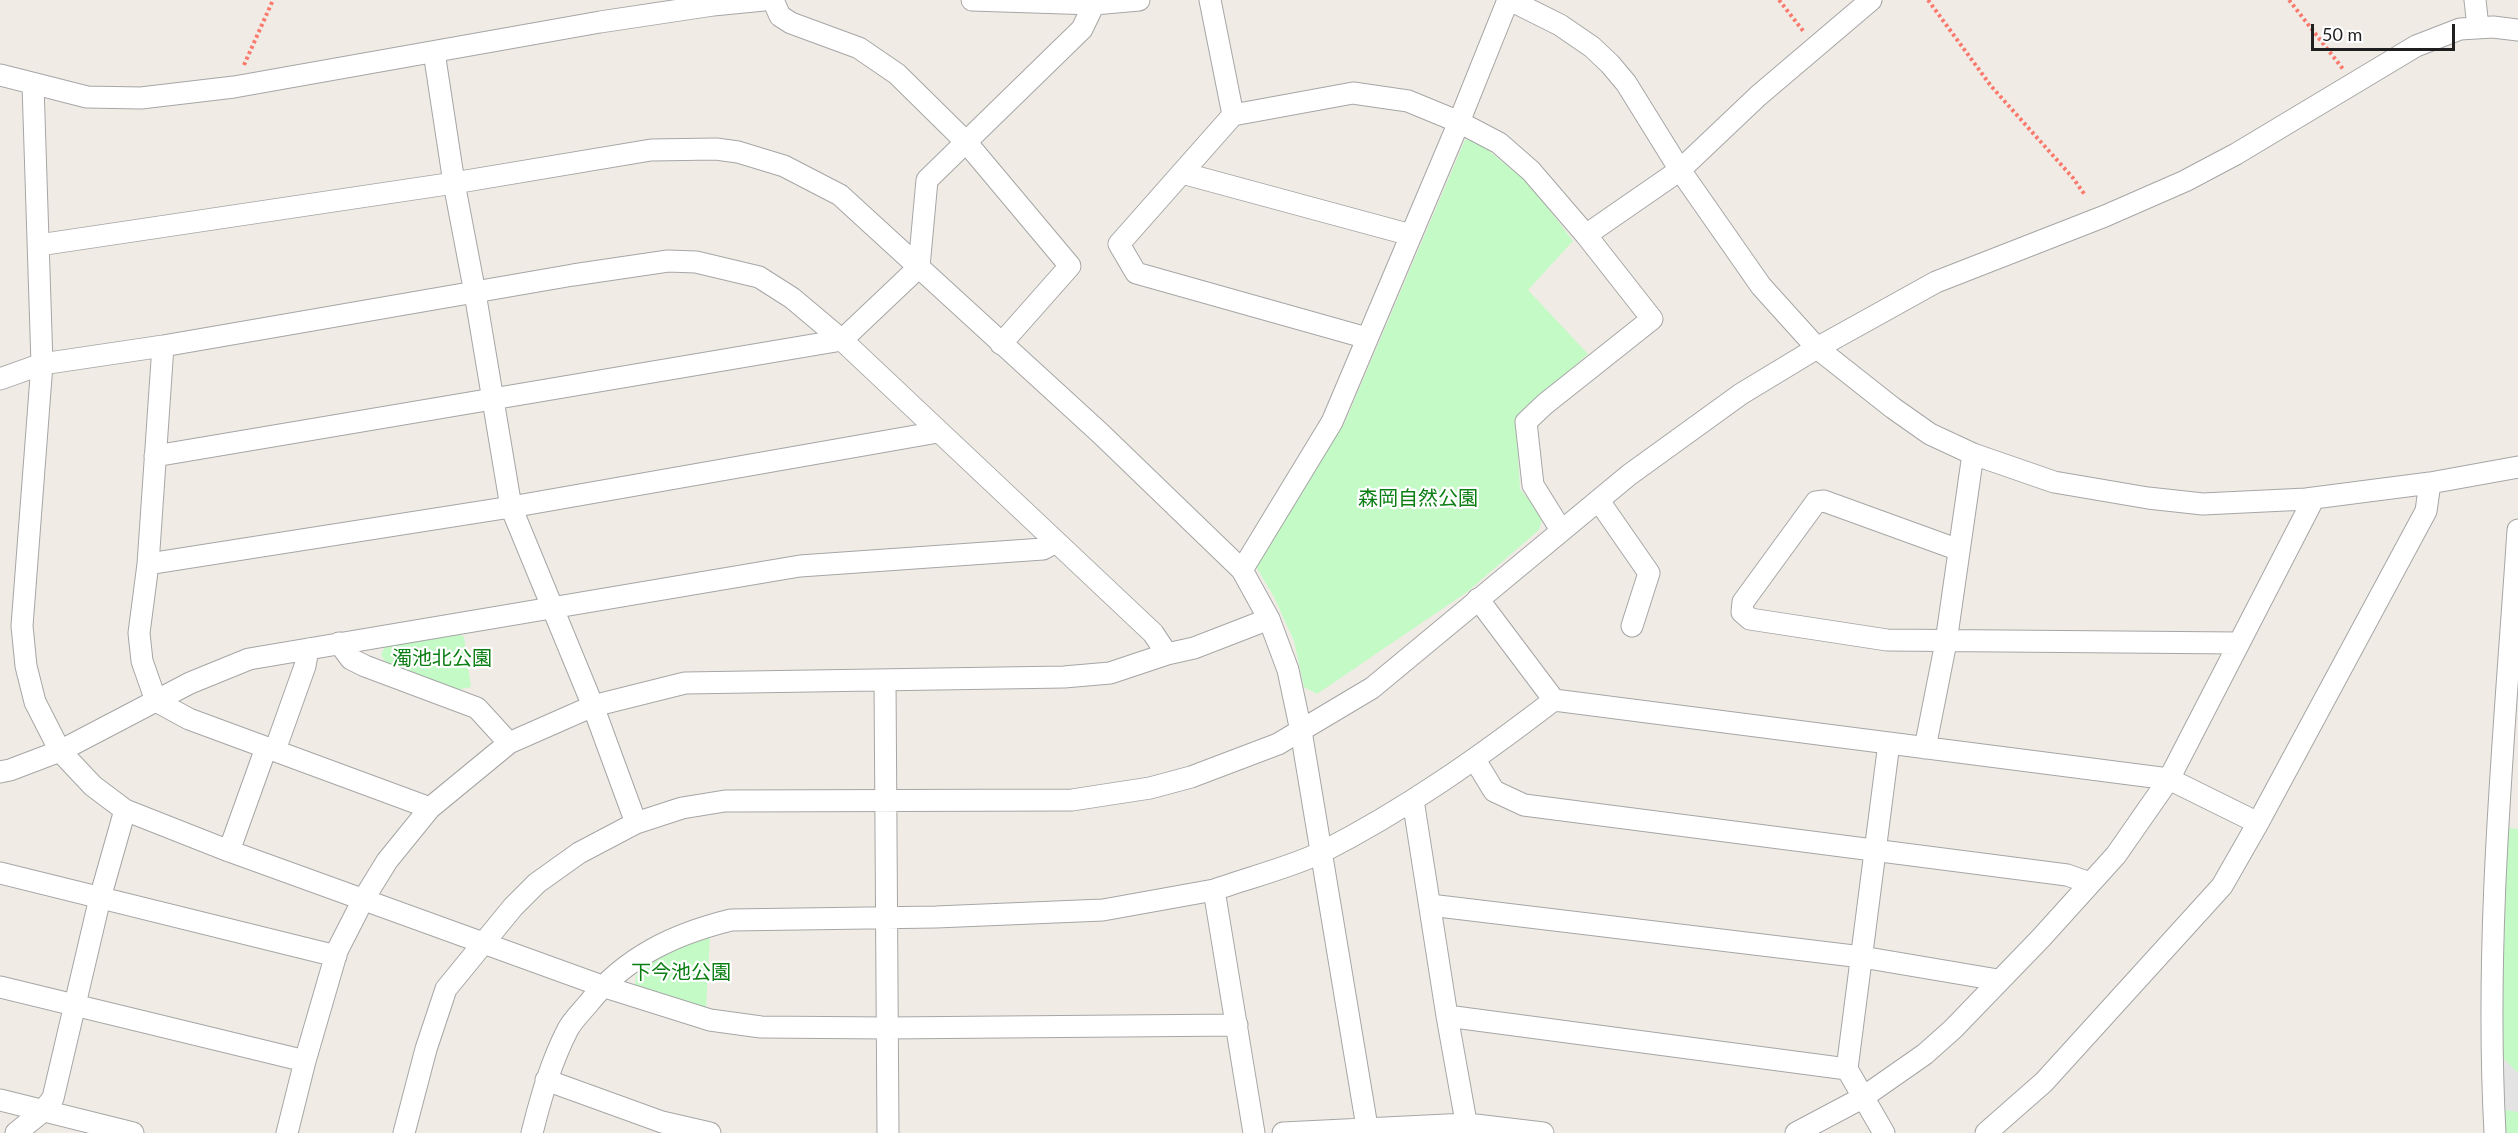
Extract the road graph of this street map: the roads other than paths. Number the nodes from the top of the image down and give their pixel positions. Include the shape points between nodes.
1 (764, 0) edge
2 (773, 0) edge
3 (972, 0) edge
4 (1139, 0) edge
5 (1210, 0) edge
6 (1509, 0) edge
7 (1871, 0) edge
8 (2475, 0) edge
9 (1094, 4) junction
10 (2478, 27) junction
11 (2518, 30) edge
12 (434, 52) junction
13 (0, 75) edge
14 (33, 85) junction
15 (1233, 114) junction
16 (1460, 122) junction
17 (966, 142) junction
18 (1680, 170) junction
19 (1182, 173) junction
20 (454, 183) junction
21 (1411, 235) junction
22 (1586, 235) junction
23 (39, 245) junction
24 (920, 267) junction
25 (475, 293) junction
26 (1367, 338) junction
27 (842, 340) junction
28 (1001, 344) junction
29 (163, 346) junction
30 (1817, 348) junction
31 (42, 364) junction
32 (0, 379) edge
33 (492, 400) junction
34 (938, 432) junction
35 (1973, 454) junction
36 (155, 456) junction
37 (2518, 467) edge
38 (2430, 483) junction
39 (2314, 498) junction
40 (1599, 501) junction
41 (511, 507) junction
42 (1562, 530) junction
43 (2518, 530) edge
44 (1056, 542) junction
45 (1959, 550) junction
46 (148, 564) junction
47 (1242, 570) junction
48 (1478, 599) junction
49 (553, 610) junction
50 (1269, 619) junction
51 (1632, 626) dead end
52 (1946, 642) junction
53 (2237, 643) junction
54 (339, 644) junction
55 (308, 649) junction
56 (1167, 654) junction
57 (885, 680) junction
58 (1554, 700) junction
59 (156, 701) junction
60 (593, 706) junction
61 (1301, 731) junction
62 (509, 743) junction
63 (1889, 743) junction
64 (1925, 748) junction
65 (271, 749) junction
66 (60, 751) junction
67 (1475, 760) junction
68 (0, 772) edge
69 (2169, 780) junction
70 (887, 800) junction
71 (1413, 800) junction
72 (430, 808) junction
73 (124, 810) junction
74 (636, 823) junction
75 (2258, 823) junction
76 (1875, 849) junction
77 (229, 851) junction
78 (1320, 853) junction
79 (0, 873) edge
80 (2090, 883) junction
81 (1214, 890) junction
82 (100, 898) junction
83 (363, 900) junction
84 (1430, 905) junction
85 (886, 916) junction
86 (484, 943) junction
87 (336, 956) junction
88 (1862, 957) junction
89 (1998, 981) junction
90 (602, 986) junction
91 (0, 987) edge
92 (75, 1006) junction
93 (1447, 1016) junction
94 (1237, 1025) junction
95 (887, 1028) junction
96 (304, 1061) junction
97 (1846, 1069) junction
98 (546, 1080) junction
99 (1862, 1098) junction
100 (0, 1100) edge
101 (43, 1110) junction
102 (1468, 1128) edge
103 (1367, 1131) edge
104 (16, 1133) edge
105 (133, 1133) edge
106 (287, 1133) edge
107 (404, 1133) edge
108 (532, 1133) edge
109 (710, 1133) edge
110 (888, 1133) edge
111 (1254, 1133) edge
112 (1283, 1133) edge
113 (1543, 1133) edge
114 (1796, 1133) edge
115 (1884, 1133) edge
116 (1986, 1133) edge
117 (2495, 1133) edge

1 - 12 street via 668,12
2 - 17 street via 780,16 791,23 859,48 881,61
3 - 9 street
4 - 9 street
5 - 15 street
6 - 16 street
6 - 18 street via 1560,25 1610,64
7 - 18 street via 1758,96
8 - 10 street
9 - 17 street via 1083,29
10 - 11 street
10 - 30 street via 2441,35 2416,46 2185,181 1936,282
12 - 14 street via 234,87 141,98 87,97
12 - 20 street
13 - 14 street
14 - 23 street
15 - 16 street via 1353,93 1408,101
15 - 19 street
16 - 21 street
16 - 22 street via 1499,143 1531,171
17 - 24 street via 927,180
17 - 28 street via 1070,266
18 - 22 street
18 - 30 street via 1761,286
19 - 21 street
19 - 26 street via 1119,244 1136,273
20 - 23 street
20 - 24 street via 651,150 738,152 784,166 840,195
20 - 25 street
21 - 26 street
22 - 42 street via 1652,319 1526,422 1533,486
23 - 31 street
24 - 27 street
24 - 28 street
25 - 27 street via 638,265 696,262 759,277 792,298
25 - 29 street
25 - 33 street
26 - 47 street via 1332,422
27 - 33 street
27 - 34 street
28 - 47 street
29 - 31 street
29 - 36 street
30 - 35 street via 1930,434
30 - 40 street via 1682,434
31 - 32 street
31 - 66 street via 22,626 35,702
33 - 36 street
33 - 41 street
34 - 41 street
34 - 44 street
35 - 39 street via 2054,482 2148,498 2203,504
35 - 45 street
36 - 46 street
37 - 38 street
38 - 39 street
38 - 75 street via 2426,511
39 - 53 street
40 - 42 street
40 - 51 street via 1649,573
41 - 46 street
41 - 49 street
42 - 48 street
43 - 117 street via 2491,982
44 - 49 street via 1043,549 800,566
44 - 56 street via 1153,633
45 - 52 street
45 - 52 street via 1824,501 1816,502 1743,602 1742,612 1749,619 1887,640
46 - 59 street via 139,633 142,660
47 - 50 street
48 - 58 street
48 - 61 street via 1372,688
49 - 54 street
49 - 60 street
50 - 56 street via 1194,648
50 - 61 street via 1288,670
52 - 53 street
52 - 64 street
53 - 69 street
54 - 55 street
54 - 62 street via 351,659 366,666 477,708
55 - 59 street via 249,659
55 - 65 street via 305,666
56 - 57 street via 1110,673
57 - 60 street via 686,683
57 - 70 street
58 - 63 street
58 - 67 street
59 - 65 street via 177,714
59 - 66 street
60 - 62 street
60 - 74 street
61 - 70 street via 1232,763 1150,788 1072,800
61 - 78 street
62 - 72 street
63 - 64 street
63 - 76 street
64 - 69 street
65 - 72 street
65 - 77 street
66 - 68 street
66 - 73 street via 93,786
67 - 71 street
67 - 76 street via 1494,790 1524,805
69 - 75 street
69 - 80 street via 2116,855
70 - 74 street via 725,801 682,808
70 - 85 street
71 - 78 street
71 - 84 street
72 - 83 street via 387,861
73 - 77 street
73 - 82 street
74 - 86 street via 579,853 537,884
75 - 116 street via 2222,886 2044,1082
76 - 80 street via 2067,875
76 - 88 street
77 - 83 street
78 - 81 street
78 - 103 street
79 - 82 street
80 - 89 street
81 - 85 street via 1103,910
81 - 94 street
82 - 87 street
82 - 92 street
83 - 86 street
83 - 87 street
84 - 88 street
84 - 93 street
85 - 90 street via 731,920 660,943
85 - 95 street
86 - 90 street
86 - 107 street via 446,990
87 - 96 street
88 - 89 street
88 - 97 street
89 - 99 street via 1925,1054
90 - 95 street via 710,1020 761,1027
90 - 98 street via 569,1028
91 - 92 street
92 - 96 street
92 - 101 street via 53,1098
93 - 97 street
93 - 102 street
94 - 95 street
94 - 111 street
95 - 110 street
96 - 106 street
97 - 99 street
98 - 108 street
98 - 109 street via 662,1122
99 - 114 street
99 - 115 street
100 - 101 street
101 - 104 street
101 - 105 street
102 - 103 street
102 - 113 street
103 - 112 street

